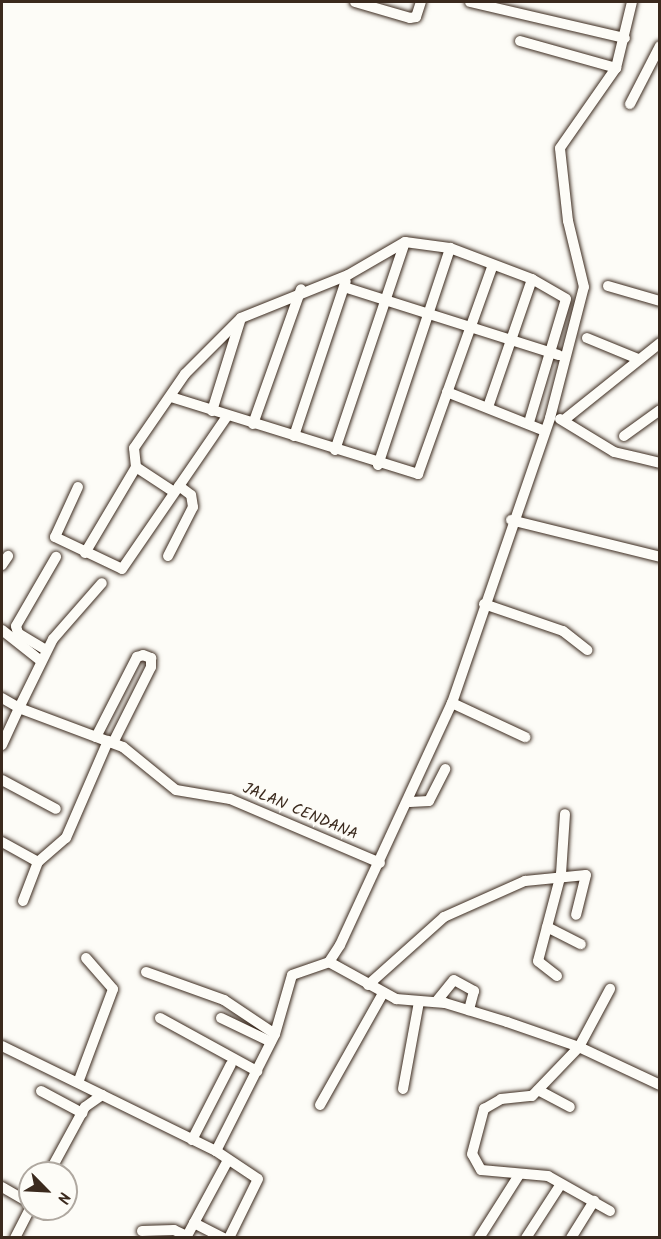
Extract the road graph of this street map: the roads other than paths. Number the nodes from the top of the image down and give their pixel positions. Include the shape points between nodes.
1 (355, 2) edge
2 (421, 2) edge
3 (470, 2) edge
4 (632, 2) edge
5 (625, 38) junction
6 (520, 41) dead end
7 (660, 46) edge
8 (656, 67) edge
9 (616, 68) junction
10 (630, 104) dead end
11 (405, 243) junction
12 (450, 248) junction
13 (493, 265) junction
14 (348, 274) junction
15 (532, 279) junction
16 (608, 286) dead end
17 (344, 287) junction
18 (301, 289) junction
19 (385, 298) junction
20 (660, 301) edge
21 (428, 311) junction
22 (241, 318) junction
23 (470, 324) junction
24 (511, 338) junction
25 (587, 338) dead end
26 (660, 343) edge
27 (552, 352) junction
28 (567, 358) junction
29 (638, 359) junction
30 (447, 392) junction
31 (171, 397) junction
32 (488, 407) junction
33 (660, 410) edge
34 (212, 411) junction
35 (227, 416) junction
36 (550, 418) junction
37 (564, 420) junction
38 (529, 422) junction
39 (253, 424) junction
40 (545, 431) junction
41 (294, 436) junction
42 (624, 436) dead end
43 (336, 450) junction
44 (660, 463) edge
45 (378, 465) junction
46 (136, 467) junction
47 (78, 487) dead end
48 (176, 489) junction
49 (511, 520) junction
50 (85, 553) junction
51 (168, 556) dead end
52 (56, 557) dead end
53 (660, 557) edge
54 (102, 583) dead end
55 (484, 604) junction
56 (2, 630) edge
57 (46, 650) junction
58 (587, 650) dead end
59 (41, 661) junction
60 (2, 698) edge
61 (452, 703) junction
62 (19, 708) junction
63 (96, 737) junction
64 (525, 737) dead end
65 (110, 742) junction
66 (2, 745) edge
67 (445, 769) dead end
68 (2, 780) edge
69 (410, 802) junction
70 (56, 809) dead end
71 (565, 814) dead end
72 (2, 842) edge
73 (38, 862) junction
74 (380, 863) junction
75 (561, 874) junction
76 (23, 901) dead end
77 (576, 915) dead end
78 (547, 927) junction
79 (581, 944) dead end
80 (86, 958) dead end
81 (329, 962) junction
82 (146, 972) dead end
83 (557, 976) dead end
84 (368, 984) junction
85 (610, 989) dead end
86 (383, 993) junction
87 (419, 1002) junction
88 (436, 1002) junction
89 (469, 1010) junction
90 (160, 1018) dead end
91 (221, 1018) dead end
92 (273, 1038) junction
93 (2, 1046) edge
94 (579, 1047) junction
95 (231, 1064) dead end
96 (256, 1071) junction
97 (79, 1080) junction
98 (660, 1085) edge
99 (403, 1089) dead end
100 (538, 1090) junction
101 (41, 1091) dead end
102 (102, 1095) junction
103 (320, 1105) dead end
104 (570, 1107) dead end
105 (82, 1113) junction
106 (192, 1140) junction
107 (216, 1151) junction
108 (228, 1160) junction
109 (56, 1161) edge
110 (519, 1174) junction
111 (561, 1184) junction
112 (2, 1187) edge
113 (18, 1196) edge
114 (594, 1201) junction
115 (610, 1211) dead end
116 (24, 1221) edge
117 (194, 1223) junction
118 (142, 1231) dead end
119 (15, 1238) edge
120 (224, 1238) edge
121 (229, 1238) edge
122 (479, 1238) edge
123 (526, 1238) edge
124 (571, 1238) edge

1 - 2 street via 410,18 416,17
3 - 5 street
4 - 5 street
5 - 9 street
6 - 9 street
7 - 8 street
8 - 10 street
9 - 28 street via 568,132 558,155 584,287
11 - 12 street
11 - 14 street
11 - 19 street
12 - 13 street
12 - 21 street
13 - 15 street
13 - 23 street
14 - 17 street
14 - 18 street
15 - 24 street
15 - 27 street via 566,299
16 - 20 street
17 - 19 street
17 - 41 street
18 - 22 street
18 - 39 street
19 - 21 street
19 - 43 street
21 - 23 street
21 - 45 street
22 - 31 street via 196,358
22 - 34 street
23 - 24 street
23 - 30 street
24 - 27 street
24 - 32 street
25 - 29 street
26 - 29 street
27 - 28 street
27 - 38 street
28 - 36 street
29 - 37 street
30 - 32 street
30 - 45 street via 418,474
31 - 34 street
31 - 46 street via 134,448
32 - 38 street
33 - 42 street
34 - 35 street
35 - 39 street
35 - 48 street
36 - 37 street
36 - 40 street
37 - 44 street via 614,452
38 - 40 street
39 - 41 street
40 - 49 street
41 - 43 street
43 - 45 street
46 - 48 street
46 - 50 street
47 - 50 street via 54,533
48 - 50 street via 122,569
48 - 51 street via 191,495 193,507
49 - 53 street
49 - 55 street
52 - 57 street via 16,626 18,633
54 - 57 street
55 - 58 street via 563,631
55 - 61 street
56 - 59 street
57 - 59 street
59 - 62 street
60 - 62 street, JALAN CENDANA
61 - 64 street
61 - 69 street
62 - 63 street, JALAN CENDANA
62 - 66 street
63 - 65 street, JALAN CENDANA
63 - 65 street via 137,657 151,658 151,667
65 - 73 street via 64,841
65 - 74 street, JALAN CENDANA via 142,758 176,790 230,798
67 - 69 street via 429,801
68 - 70 street
69 - 74 street
71 - 75 street
72 - 73 street
73 - 76 street
74 - 81 street
75 - 77 street via 586,875
75 - 78 street
75 - 84 street via 484,896 444,917
78 - 79 street
78 - 83 street via 539,963
80 - 97 street via 113,989
81 - 84 street
81 - 92 street via 292,975
82 - 92 street via 224,1000
84 - 86 street
85 - 94 street
86 - 87 street
86 - 103 street
87 - 88 street
87 - 99 street
88 - 89 street
88 - 89 street via 454,980 474,991
89 - 94 street
90 - 96 street
91 - 92 street
92 - 96 street
93 - 97 street
94 - 98 street
94 - 100 street
95 - 106 street
96 - 107 street
97 - 102 street
100 - 104 street
100 - 110 street via 529,1099 495,1100 476,1127 472,1154 477,1168
101 - 105 street
102 - 105 street
102 - 106 street
105 - 109 street
106 - 107 street
107 - 108 street
108 - 117 street
108 - 121 street via 258,1179
110 - 111 street via 548,1176
110 - 122 street
111 - 114 street
111 - 123 street
112 - 113 street
114 - 115 street
114 - 124 street
116 - 119 street
117 - 118 street via 187,1236 174,1230
117 - 120 street

